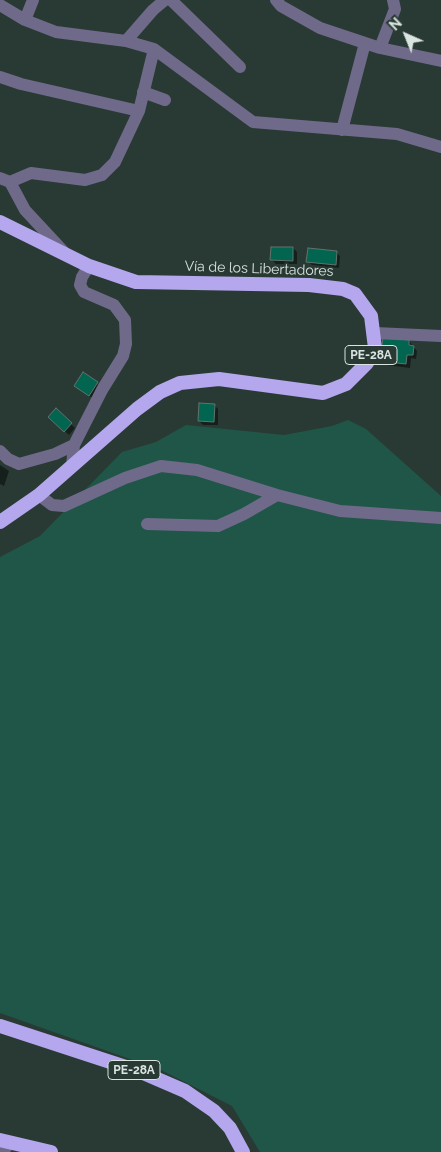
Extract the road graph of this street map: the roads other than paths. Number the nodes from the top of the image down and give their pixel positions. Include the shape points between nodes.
1 (33, 0) edge
2 (165, 0) edge
3 (171, 0) edge
4 (276, 0) edge
5 (394, 0) edge
6 (0, 5) edge
7 (25, 20) junction
8 (126, 42) junction
9 (366, 43) junction
10 (380, 48) junction
11 (154, 49) junction
12 (441, 61) edge
13 (240, 67) dead end
14 (0, 77) edge
15 (143, 92) junction
16 (165, 100) dead end
17 (139, 111) junction
18 (342, 130) junction
19 (441, 146) edge
20 (5, 180) edge
21 (0, 222) edge
22 (67, 254) junction
23 (89, 266) junction
24 (374, 333) junction
25 (441, 336) edge
26 (74, 445) junction
27 (0, 451) edge
28 (72, 466) junction
29 (39, 495) junction
30 (277, 496) junction
31 (441, 518) edge
32 (0, 522) edge
33 (147, 524) dead end
34 (0, 1026) edge
35 (4, 1145) edge
36 (51, 1152) edge
37 (243, 1152) edge

1 - 7 street
2 - 8 street
3 - 13 street
4 - 9 street via 320,28
5 - 10 street via 395,10
6 - 7 street
7 - 8 street via 56,32
8 - 11 street
9 - 10 street
9 - 18 street
10 - 12 street
11 - 15 street
11 - 18 street via 253,122
14 - 17 street
15 - 16 street
15 - 17 street
17 - 20 street via 115,162 102,175 86,180 31,173
18 - 19 street via 397,134
20 - 22 street via 25,210
21 - 22 highway, Vía de los Libertadores / PE-28A
22 - 23 highway, Vía de los Libertadores / PE-28A
23 - 24 highway, Vía de los Libertadores / PE-28A via 136,282 301,285 343,290 355,294 362,302 371,316
23 - 26 street via 80,285 84,292 114,306 125,320 126,344 123,356
24 - 25 street
24 - 28 highway, Vía de los Libertadores / PE-28A via 375,348 367,362 346,384 323,393 219,379 180,382 137,409
26 - 27 street via 19,464
26 - 28 street
28 - 29 highway, Vía de los Libertadores / PE-28A
29 - 30 street via 52,505 64,506 125,478 161,466 197,470
29 - 32 highway, Vía de los Libertadores / PE-28A
30 - 31 street via 340,511
30 - 33 street via 218,526
34 - 37 highway, PE-28A via 141,1072 185,1091 220,1117
35 - 36 highway

